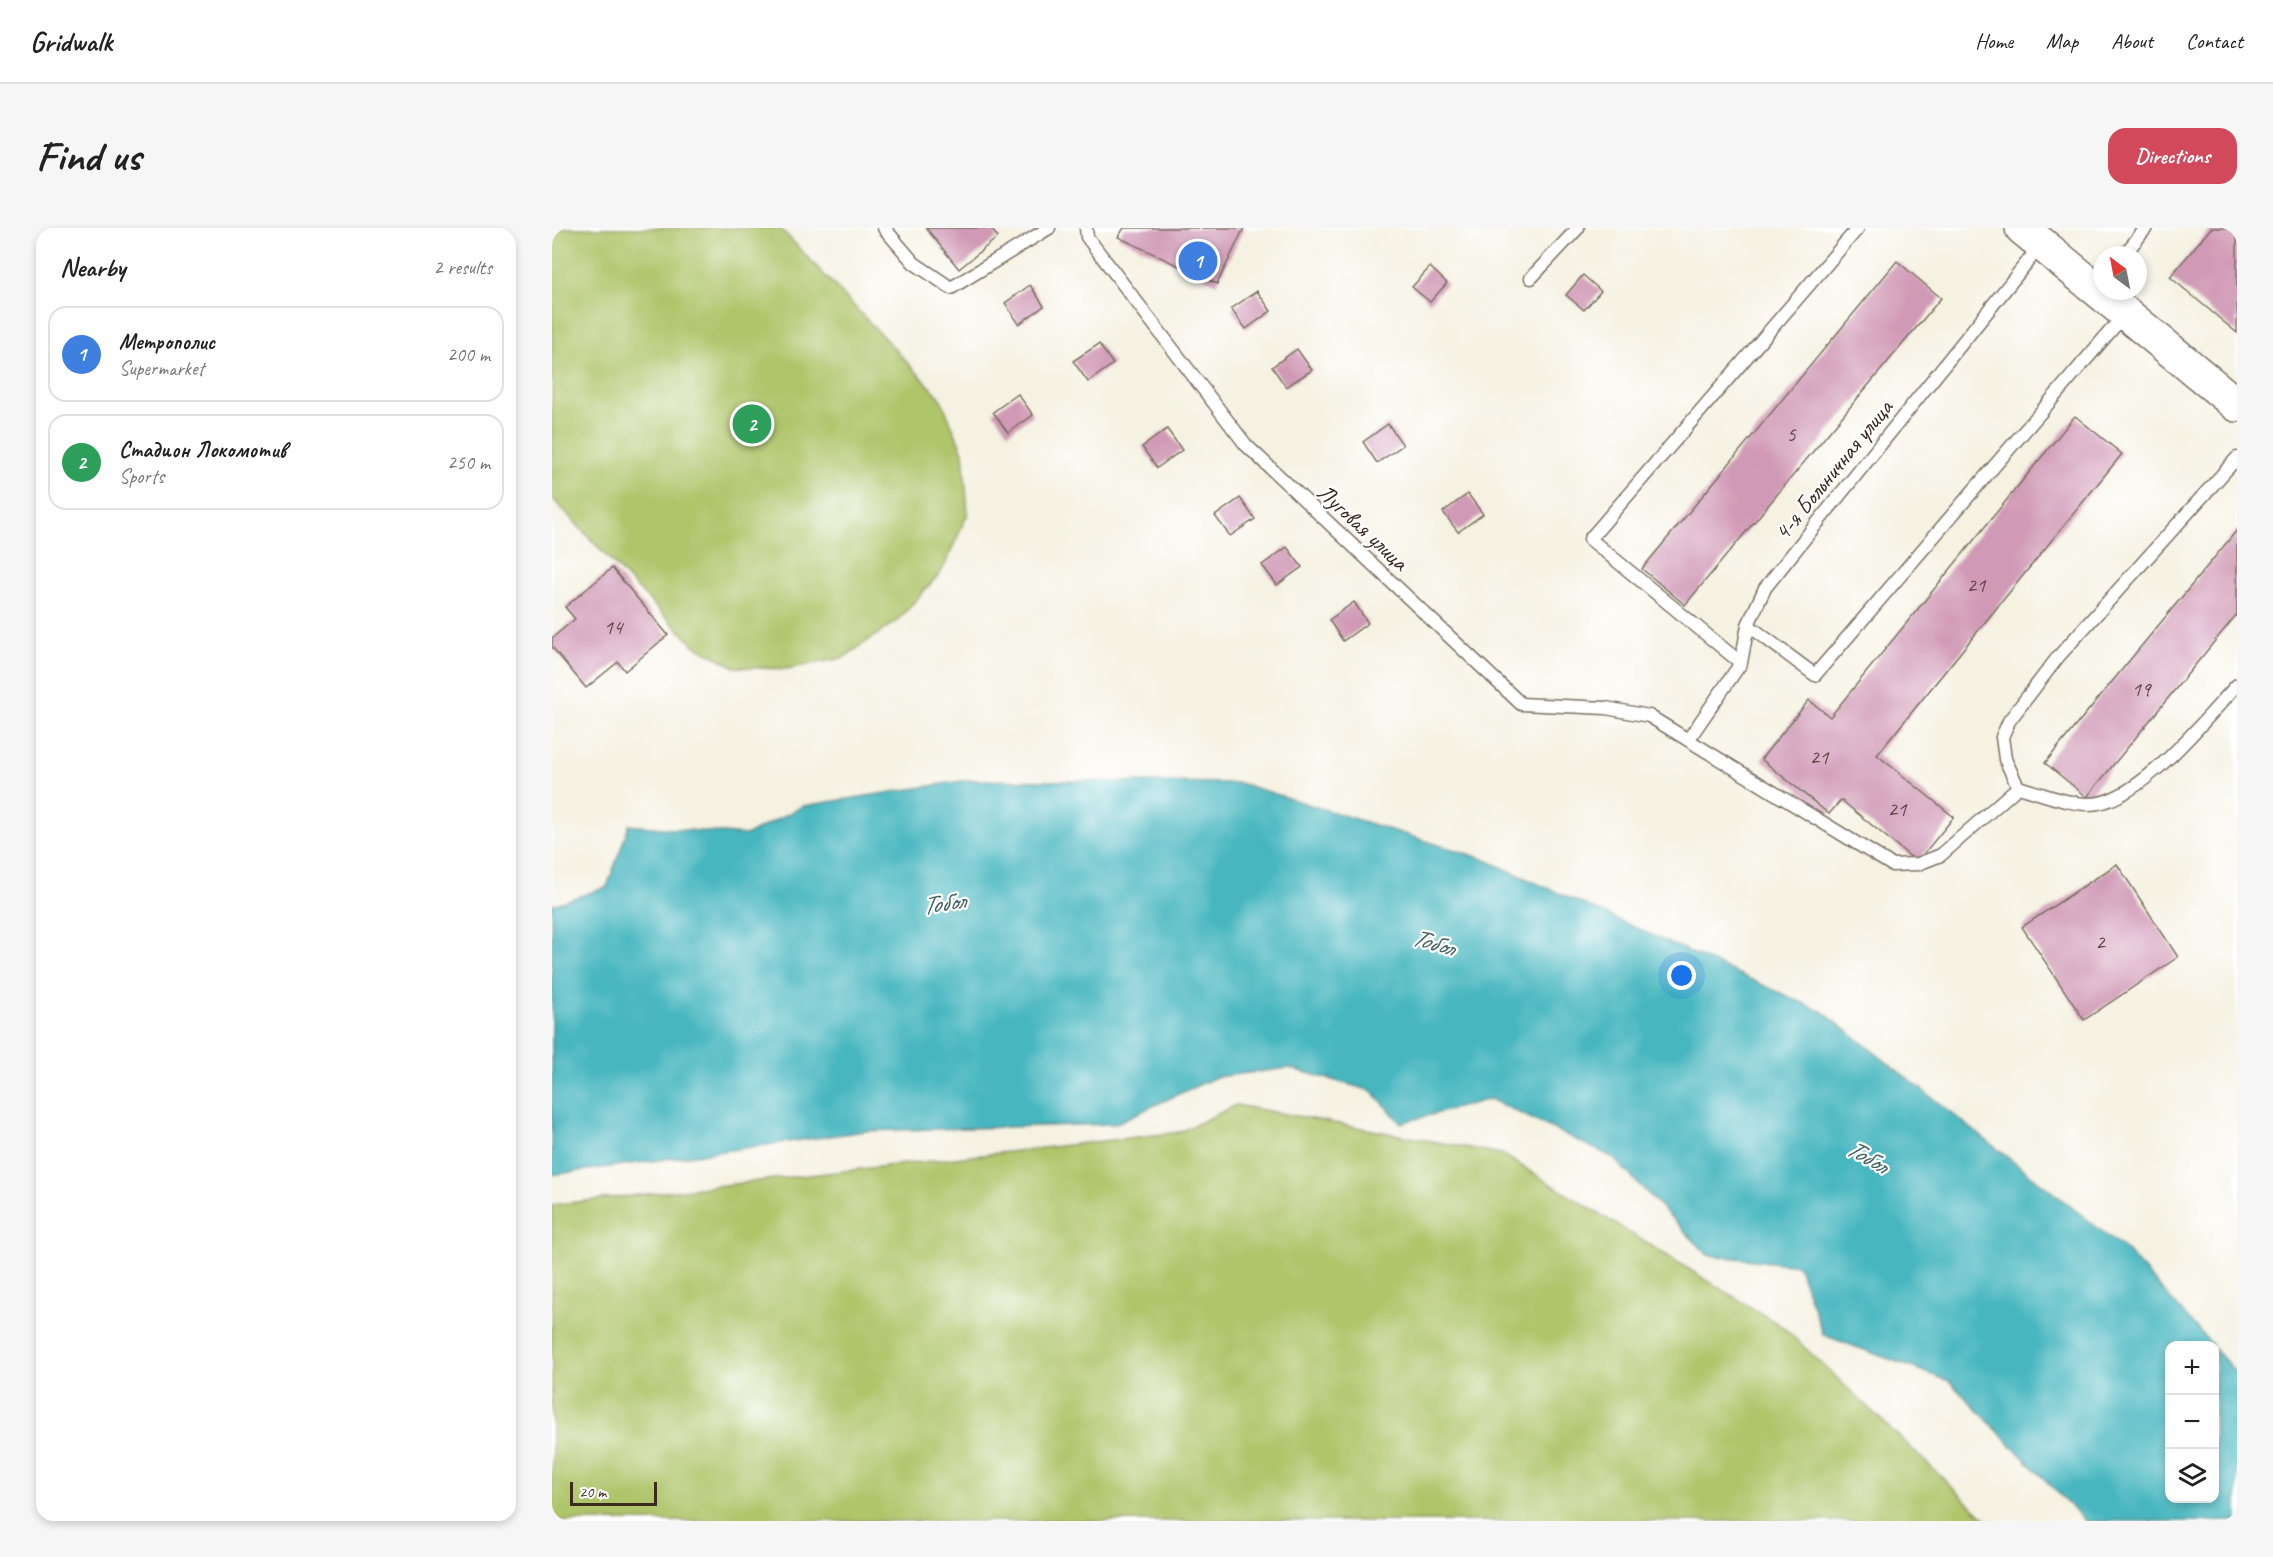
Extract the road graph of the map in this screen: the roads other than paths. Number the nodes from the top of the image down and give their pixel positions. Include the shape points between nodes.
1 (884, 228) edge
2 (1050, 228) edge
3 (1578, 228) edge
4 (1858, 228) edge
5 (2146, 228) edge
6 (1090, 231) edge
7 (2032, 236) edge
8 (2131, 246) edge
9 (1531, 278) dead end
10 (2093, 281) edge
11 (2113, 300) edge
12 (2126, 314) junction
13 (2237, 405) edge
14 (2237, 458) edge
15 (1748, 625) junction
16 (1741, 663) junction
17 (2237, 685) edge
18 (1688, 740) junction
19 (2018, 787) junction

1 - 2 lane via 914,263 951,288
3 - 9 lane
4 - 16 lane via 1590,539
5 - 8 lane
6 - 18 lane, Луговая улица via 1246,445 1521,704 1606,708 1649,716
7 - 10 street
7 - 15 lane, 4-я Больничная улица via 1765,588
11 - 12 street
12 - 13 street
12 - 15 lane via 1815,675
14 - 19 lane via 2058,657 2009,721 2002,737 2005,759
15 - 16 lane, 4-я Больничная улица
16 - 18 lane, 4-я Больничная улица
17 - 19 lane via 2150,776 2112,799 2091,804 2069,802
18 - 19 lane, Луговая улица via 1892,865 1918,864 1941,855

